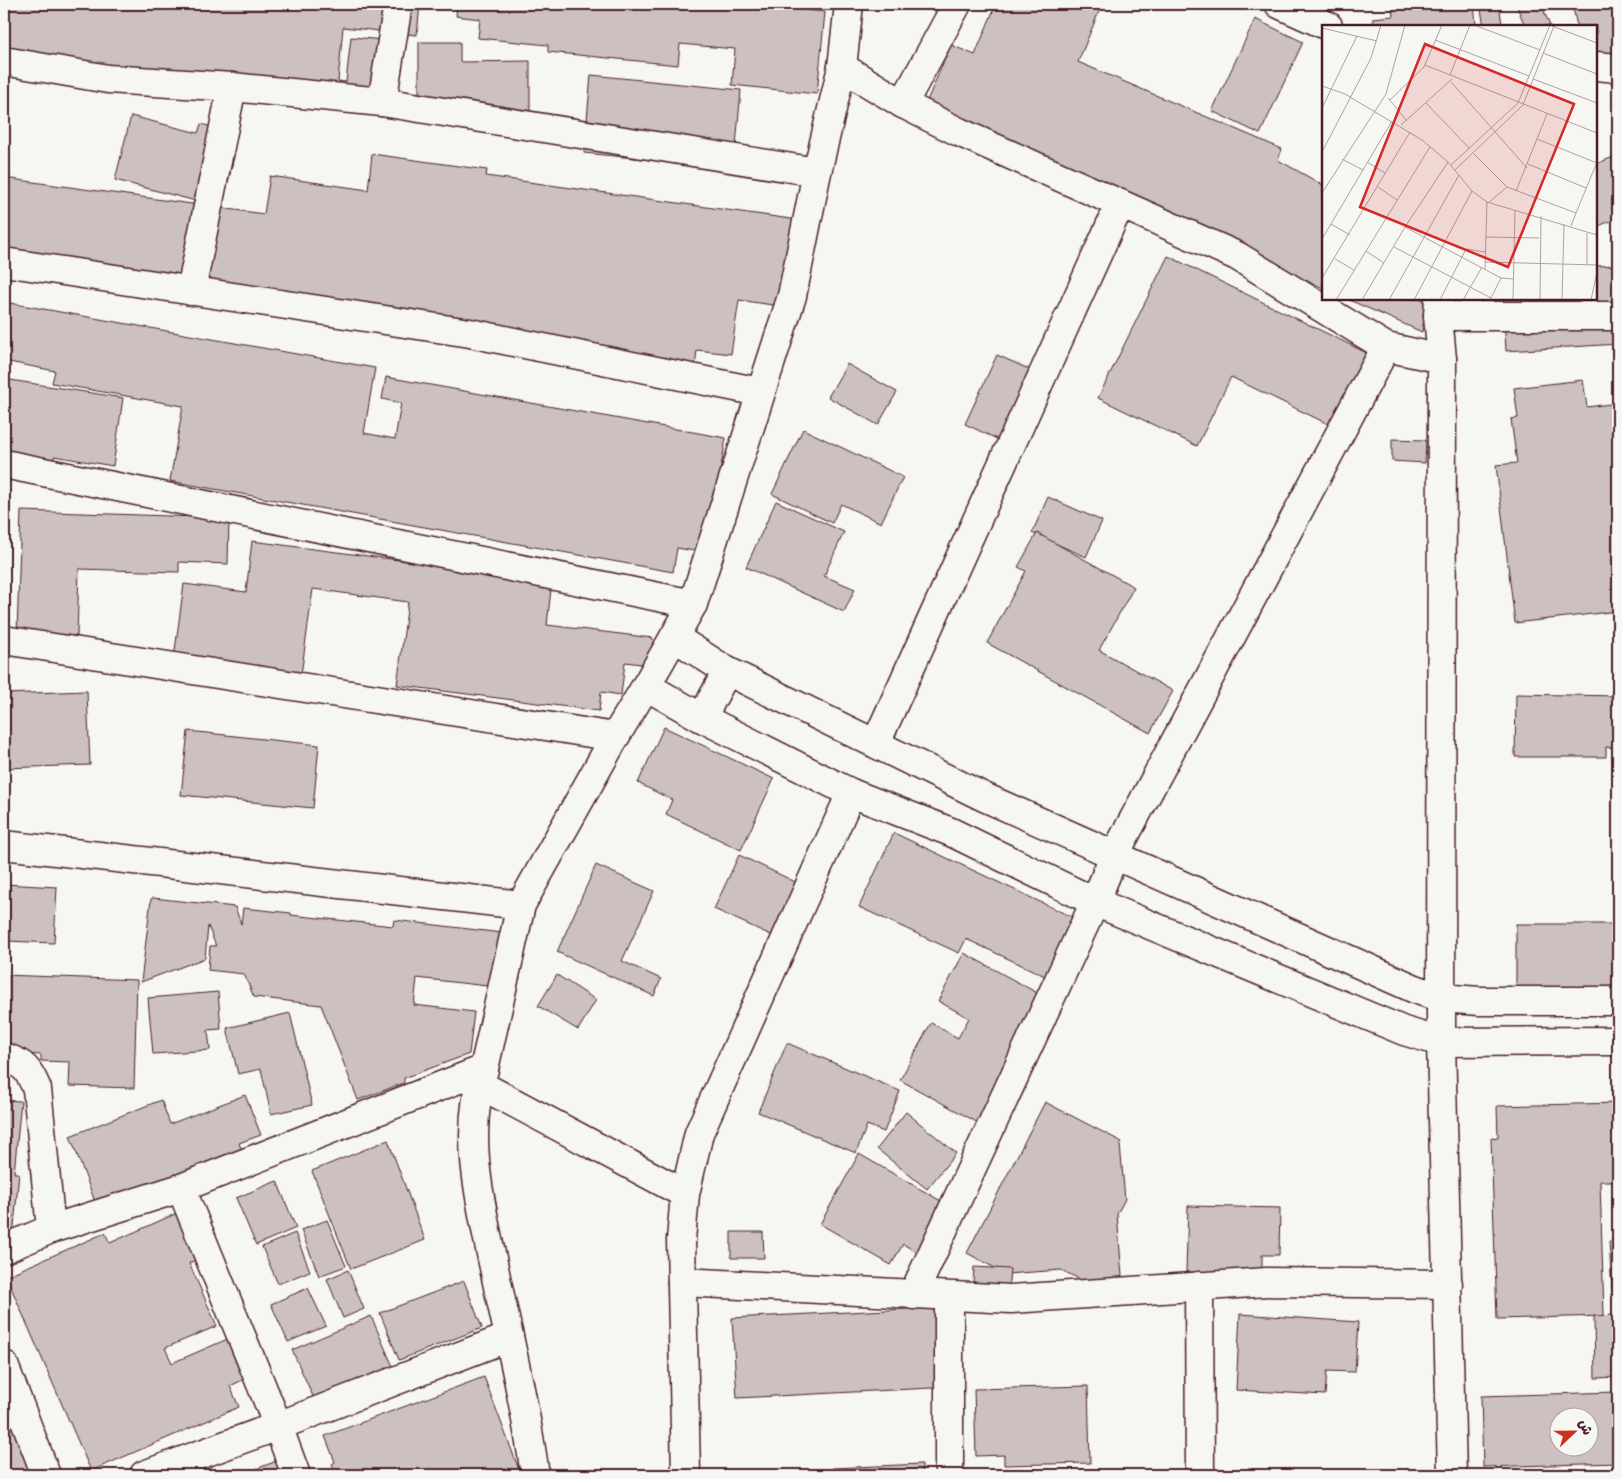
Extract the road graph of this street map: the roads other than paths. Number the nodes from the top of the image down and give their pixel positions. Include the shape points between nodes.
1 (398, 4) edge
2 (849, 4) edge
3 (957, 4) edge
4 (1279, 4) edge
5 (1326, 25) edge
6 (4, 61) edge
7 (1597, 66) edge
8 (842, 68) junction
9 (1618, 68) edge
10 (232, 87) junction
11 (382, 102) junction
12 (903, 104) junction
13 (817, 172) junction
14 (1120, 204) junction
15 (4, 262) edge
16 (191, 291) junction
17 (1439, 308) edge
18 (1618, 316) edge
19 (1386, 347) junction
20 (1442, 359) junction
21 (760, 392) junction
22 (4, 464) edge
23 (693, 604) junction
24 (674, 637) junction
25 (4, 640) edge
26 (726, 671) junction
27 (646, 686) junction
28 (702, 718) junction
29 (615, 737) junction
30 (876, 744) junction
31 (851, 793) junction
32 (4, 844) edge
33 (1114, 856) junction
34 (1094, 902) junction
35 (520, 906) junction
36 (1441, 998) junction
37 (1618, 1001) edge
38 (1618, 1041) edge
39 (1441, 1042) junction
40 (4, 1057) edge
41 (482, 1076) junction
42 (181, 1188) junction
43 (685, 1194) junction
44 (51, 1229) junction
45 (4, 1249) edge
46 (682, 1282) junction
47 (1448, 1284) junction
48 (1199, 1286) junction
49 (913, 1295) junction
50 (949, 1297) junction
51 (509, 1337) junction
52 (4, 1365) edge
53 (278, 1426) junction
54 (46, 1475) edge
55 (144, 1475) edge
56 (296, 1475) edge
57 (535, 1475) edge
58 (686, 1475) edge
59 (948, 1475) edge
60 (1200, 1475) edge
61 (1452, 1475) edge

1 - 11 street
2 - 8 street
3 - 12 street
4 - 5 street
6 - 10 street via 108,79
7 - 9 street
8 - 12 street
8 - 13 street
10 - 11 street
10 - 16 street
11 - 13 street
12 - 14 street
13 - 21 street via 792,296
14 - 19 street via 1237,256
14 - 30 street
15 - 16 street
16 - 21 street via 470,333
17 - 18 street
17 - 20 street
19 - 20 street
19 - 33 street
20 - 36 street
21 - 23 street
22 - 23 street
23 - 24 street
24 - 26 street
24 - 27 street
25 - 29 street
26 - 28 street
26 - 30 street
27 - 28 street
27 - 29 street
28 - 31 street
29 - 35 street
30 - 33 street
31 - 34 street via 951,832
31 - 43 street via 699,1133
32 - 35 street
33 - 34 street
33 - 36 street
34 - 39 street via 1404,1031
34 - 49 street
35 - 41 street
36 - 37 street
36 - 39 street
38 - 39 street
39 - 47 street
40 - 44 street via 20,1063 30,1072 37,1089
41 - 42 street
41 - 43 street
41 - 51 street via 473,1131 479,1191
42 - 44 street
42 - 53 street
43 - 46 street
44 - 45 street
46 - 49 street
46 - 58 street
47 - 48 street via 1268,1282
47 - 61 street
48 - 50 street via 1011,1299
48 - 60 street
49 - 50 street
50 - 59 street
51 - 53 street
51 - 57 street
52 - 54 street
53 - 55 street
53 - 56 street

